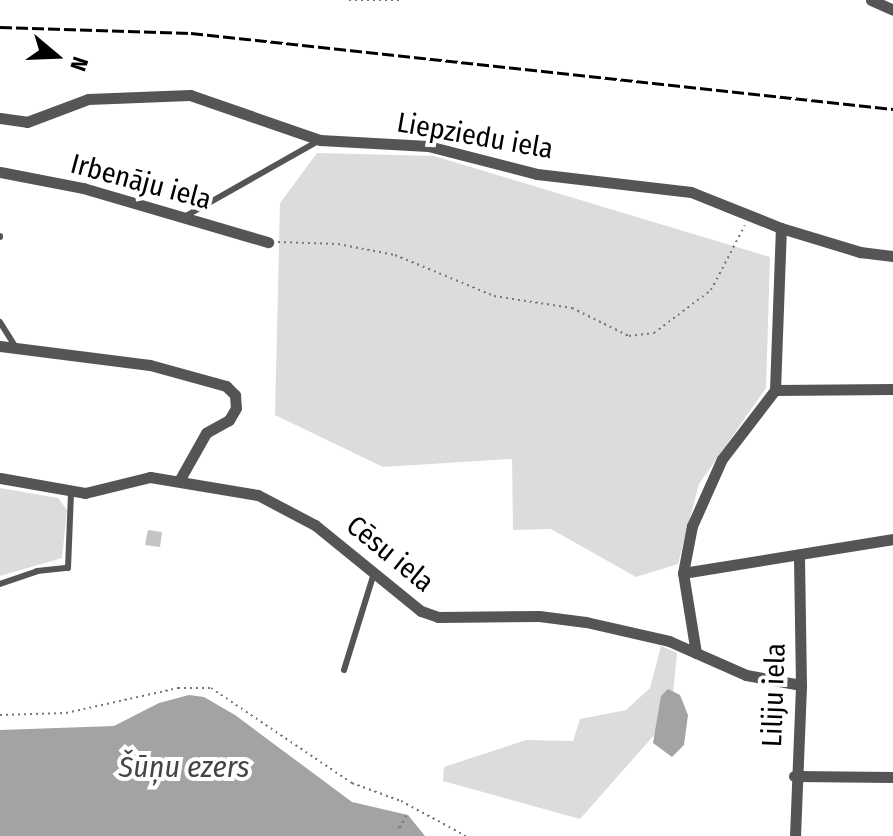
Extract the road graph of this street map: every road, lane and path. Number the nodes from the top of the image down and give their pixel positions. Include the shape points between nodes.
1 (349, 0) edge
2 (402, 0) edge
3 (871, 0) edge
4 (893, 10) edge
5 (0, 118) edge
6 (320, 140) junction
7 (0, 172) edge
8 (184, 217) junction
9 (750, 217) junction
10 (781, 228) junction
11 (268, 242) joint
12 (893, 256) edge
13 (0, 322) edge
14 (0, 346) edge
15 (16, 348) junction
16 (893, 389) edge
17 (775, 390) junction
18 (0, 478) edge
19 (179, 481) junction
20 (71, 493) junction
21 (893, 539) edge
22 (799, 555) junction
23 (374, 573) junction
24 (683, 573) junction
25 (0, 584) edge
26 (696, 653) junction
27 (344, 670) dead end
28 (801, 685) junction
29 (0, 715) edge
30 (794, 776) junction
31 (893, 777) edge
32 (407, 814) dead end
33 (400, 828) dead end
34 (466, 836) edge
35 (795, 836) edge

1 - 2 path
3 - 4 street
5 - 6 street, Liepziedu iela via 27,122 88,99 190,95
6 - 8 lane
6 - 9 street, Liepziedu iela via 428,146 537,174 644,183 691,192
7 - 8 street, Irbenāju iela via 83,188
8 - 11 street, Irbenāju iela
9 - 10 street, Liepziedu iela
9 - 11 path via 711,290 654,333 629,336 572,308 494,296 395,255 338,244
10 - 12 street, Liepziedu iela via 860,252
10 - 17 street
13 - 15 lane
14 - 15 street
15 - 19 street via 150,365 226,386 235,395 236,408 229,420 206,433
16 - 17 street
17 - 24 street via 722,459 692,526
18 - 20 street, Cēsu iela
19 - 20 street, Cēsu iela via 150,477 100,492
19 - 23 street, Cēsu iela via 258,495 315,525
20 - 25 lane via 68,568 37,571
21 - 22 street
22 - 24 street
22 - 28 street, Liliju iela
23 - 26 street, Cēsu iela via 421,611 438,617 539,616 586,622 646,634
23 - 27 lane
24 - 26 street
26 - 28 street, Cēsu iela via 746,675
28 - 30 street, Liliju iela
29 - 34 path via 66,713 178,688 211,688 352,783 401,801
30 - 31 street
30 - 35 street, Liliju iela
32 - 33 path

